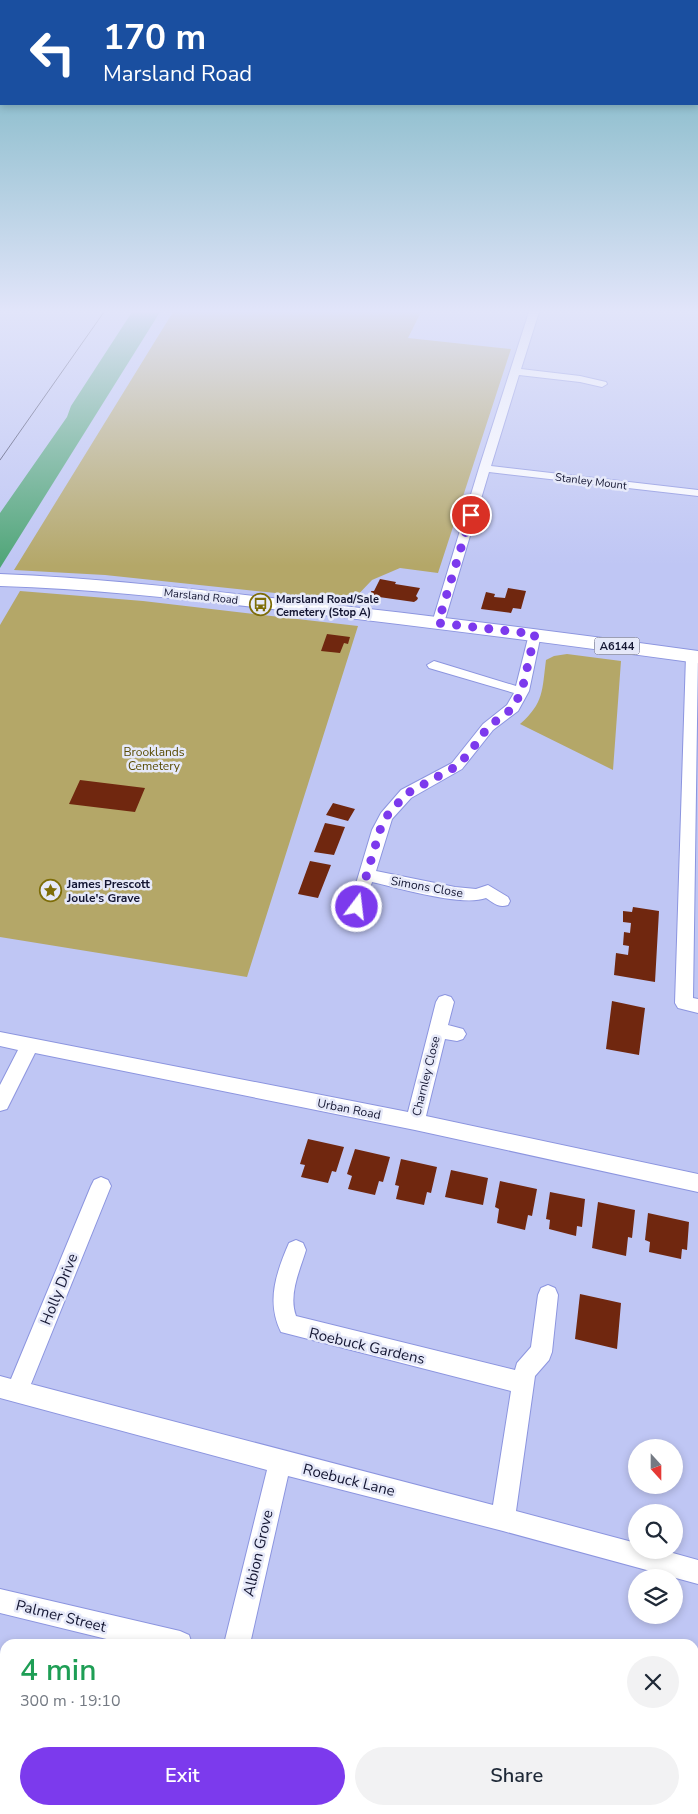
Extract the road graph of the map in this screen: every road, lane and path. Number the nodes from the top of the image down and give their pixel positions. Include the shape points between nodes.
1 (506, 397) edge
2 (484, 468) junction
3 (698, 493) edge
4 (6, 580) edge
5 (438, 623) junction
6 (535, 634) junction
7 (695, 657) edge
8 (431, 663) dead end
9 (522, 690) junction
10 (366, 876) junction
11 (693, 892) edge
12 (502, 901) dead end
13 (357, 907) dead end
14 (445, 1002) dead end
15 (691, 1004) edge
16 (438, 1030) junction
17 (458, 1034) dead end
18 (0, 1039) edge
19 (30, 1045) junction
20 (0, 1102) edge
21 (415, 1122) junction
22 (698, 1183) edge
23 (101, 1186) dead end
24 (296, 1250) dead end
25 (548, 1295) dead end
26 (523, 1383) junction
27 (9, 1390) edge
28 (280, 1462) junction
29 (503, 1519) junction
30 (698, 1572) edge
31 (0, 1601) edge
32 (159, 1639) edge
33 (238, 1639) edge

1 - 2 street
2 - 3 street, Stanley Mount
2 - 5 street
4 - 5 main road, Marsland Road / A6144 via 182,594
5 - 6 main road, Marsland Road / A6144
6 - 7 main road, Marsland Road / A6144
6 - 9 street
7 - 11 street
8 - 9 street via 501,687
9 - 10 street via 513,708 488,727 457,766 406,794 394,806 380,830
10 - 12 street, Simons Close via 455,893 477,894 488,884
10 - 13 street
11 - 15 street
14 - 16 street, Charnley Close
16 - 17 street, Charnley Close
16 - 21 street, Charnley Close
18 - 19 street, Urban Road
19 - 20 street
19 - 21 street, Urban Road
21 - 22 street, Urban Road
23 - 27 street, Holly Drive
24 - 26 street, Roebuck Gardens via 282,1302 284,1318 290,1325
25 - 26 street via 541,1352 525,1371
26 - 29 street
27 - 28 street, Roebuck Lane
28 - 29 street, Roebuck Lane
28 - 33 street, Albion Grove
29 - 30 street, Roebuck Lane
31 - 32 street, Palmer Street

